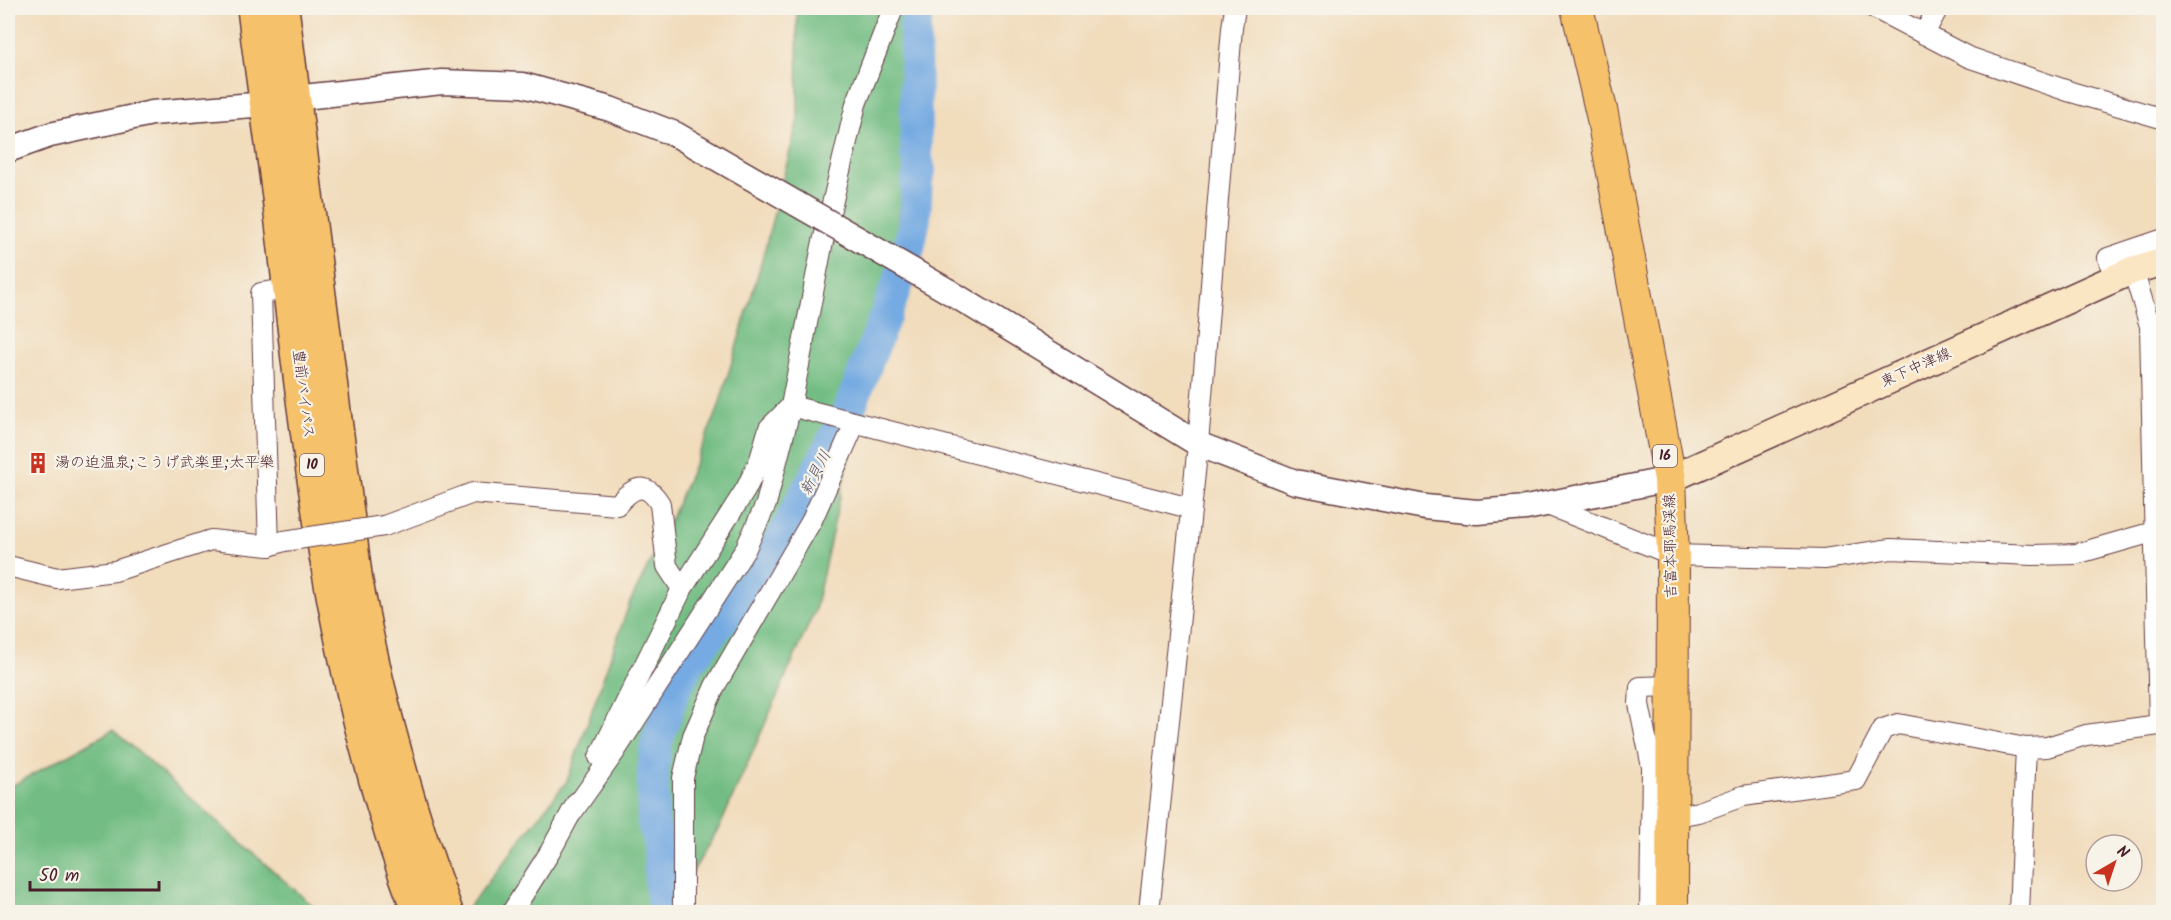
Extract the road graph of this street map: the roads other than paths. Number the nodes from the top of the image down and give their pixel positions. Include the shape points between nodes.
1 (254, 8) edge
2 (282, 8) edge
3 (892, 8) edge
4 (1235, 8) edge
5 (1578, 8) edge
6 (1874, 8) edge
7 (1938, 8) edge
8 (1924, 34) junction
9 (280, 101) junction
10 (2163, 119) edge
11 (8, 150) edge
12 (2163, 239) edge
13 (2163, 262) edge
14 (2124, 274) junction
15 (290, 290) junction
16 (791, 406) junction
17 (855, 423) junction
18 (1198, 444) junction
19 (1670, 479) junction
20 (1545, 504) junction
21 (1190, 508) junction
22 (2153, 532) junction
23 (276, 544) junction
24 (1673, 555) junction
25 (8, 566) edge
26 (682, 589) junction
27 (2026, 748) junction
28 (1661, 767) junction
29 (571, 814) junction
30 (1671, 817) junction
31 (419, 912) edge
32 (446, 912) edge
33 (512, 912) edge
34 (683, 912) edge
35 (1149, 912) edge
36 (1650, 912) edge
37 (1672, 912) edge
38 (2019, 912) edge

1 - 9 highway, 豊前バイパス / 10
2 - 9 highway, 豊前バイパス / 10
3 - 16 street via 856,104 822,246
4 - 18 street
5 - 19 main road, 吉富本耶馬渓線 / 16 via 1602,114
6 - 8 street
7 - 8 street
8 - 10 street via 1968,57
9 - 11 street via 152,113 50,135
9 - 15 highway, 豊前バイパス / 10
9 - 18 street, bridge via 442,82 523,85 610,109 675,134 948,291
9 - 32 highway, 豊前バイパス / 10 via 364,627 393,752
12 - 14 street via 2108,258
13 - 14 main road, 東下中津線
14 - 19 main road, 東下中津線
14 - 22 street via 2150,326
15 - 23 street via 261,293
15 - 31 highway, 豊前バイパス / 10 via 317,512 345,661 369,760
16 - 17 street
16 - 26 street via 769,428 746,489
16 - 29 street via 766,504 745,550
17 - 21 street
17 - 34 street via 812,520 715,686 693,736 683,778
18 - 20 street via 1295,482 1425,507 1477,512
18 - 21 street
19 - 20 street
19 - 24 main road, 吉富本耶馬渓線 / 16
20 - 24 street
21 - 35 street
22 - 24 street via 2076,554 1891,549 1824,559
22 - 27 street via 2159,724
23 - 25 street via 211,540 115,571 57,578
23 - 26 street, bridge via 384,526 473,493 616,506 637,488 654,495 660,504 667,566
24 - 28 main road, 吉富本耶馬渓線 / 16 via 1672,686
26 - 29 street
27 - 30 street via 1898,724 1883,729 1856,780 1743,796 1699,812
27 - 38 street
28 - 30 main road, 吉富本耶馬渓線 / 16
28 - 36 street
29 - 33 street
30 - 37 main road, 吉富本耶馬渓線 / 16

